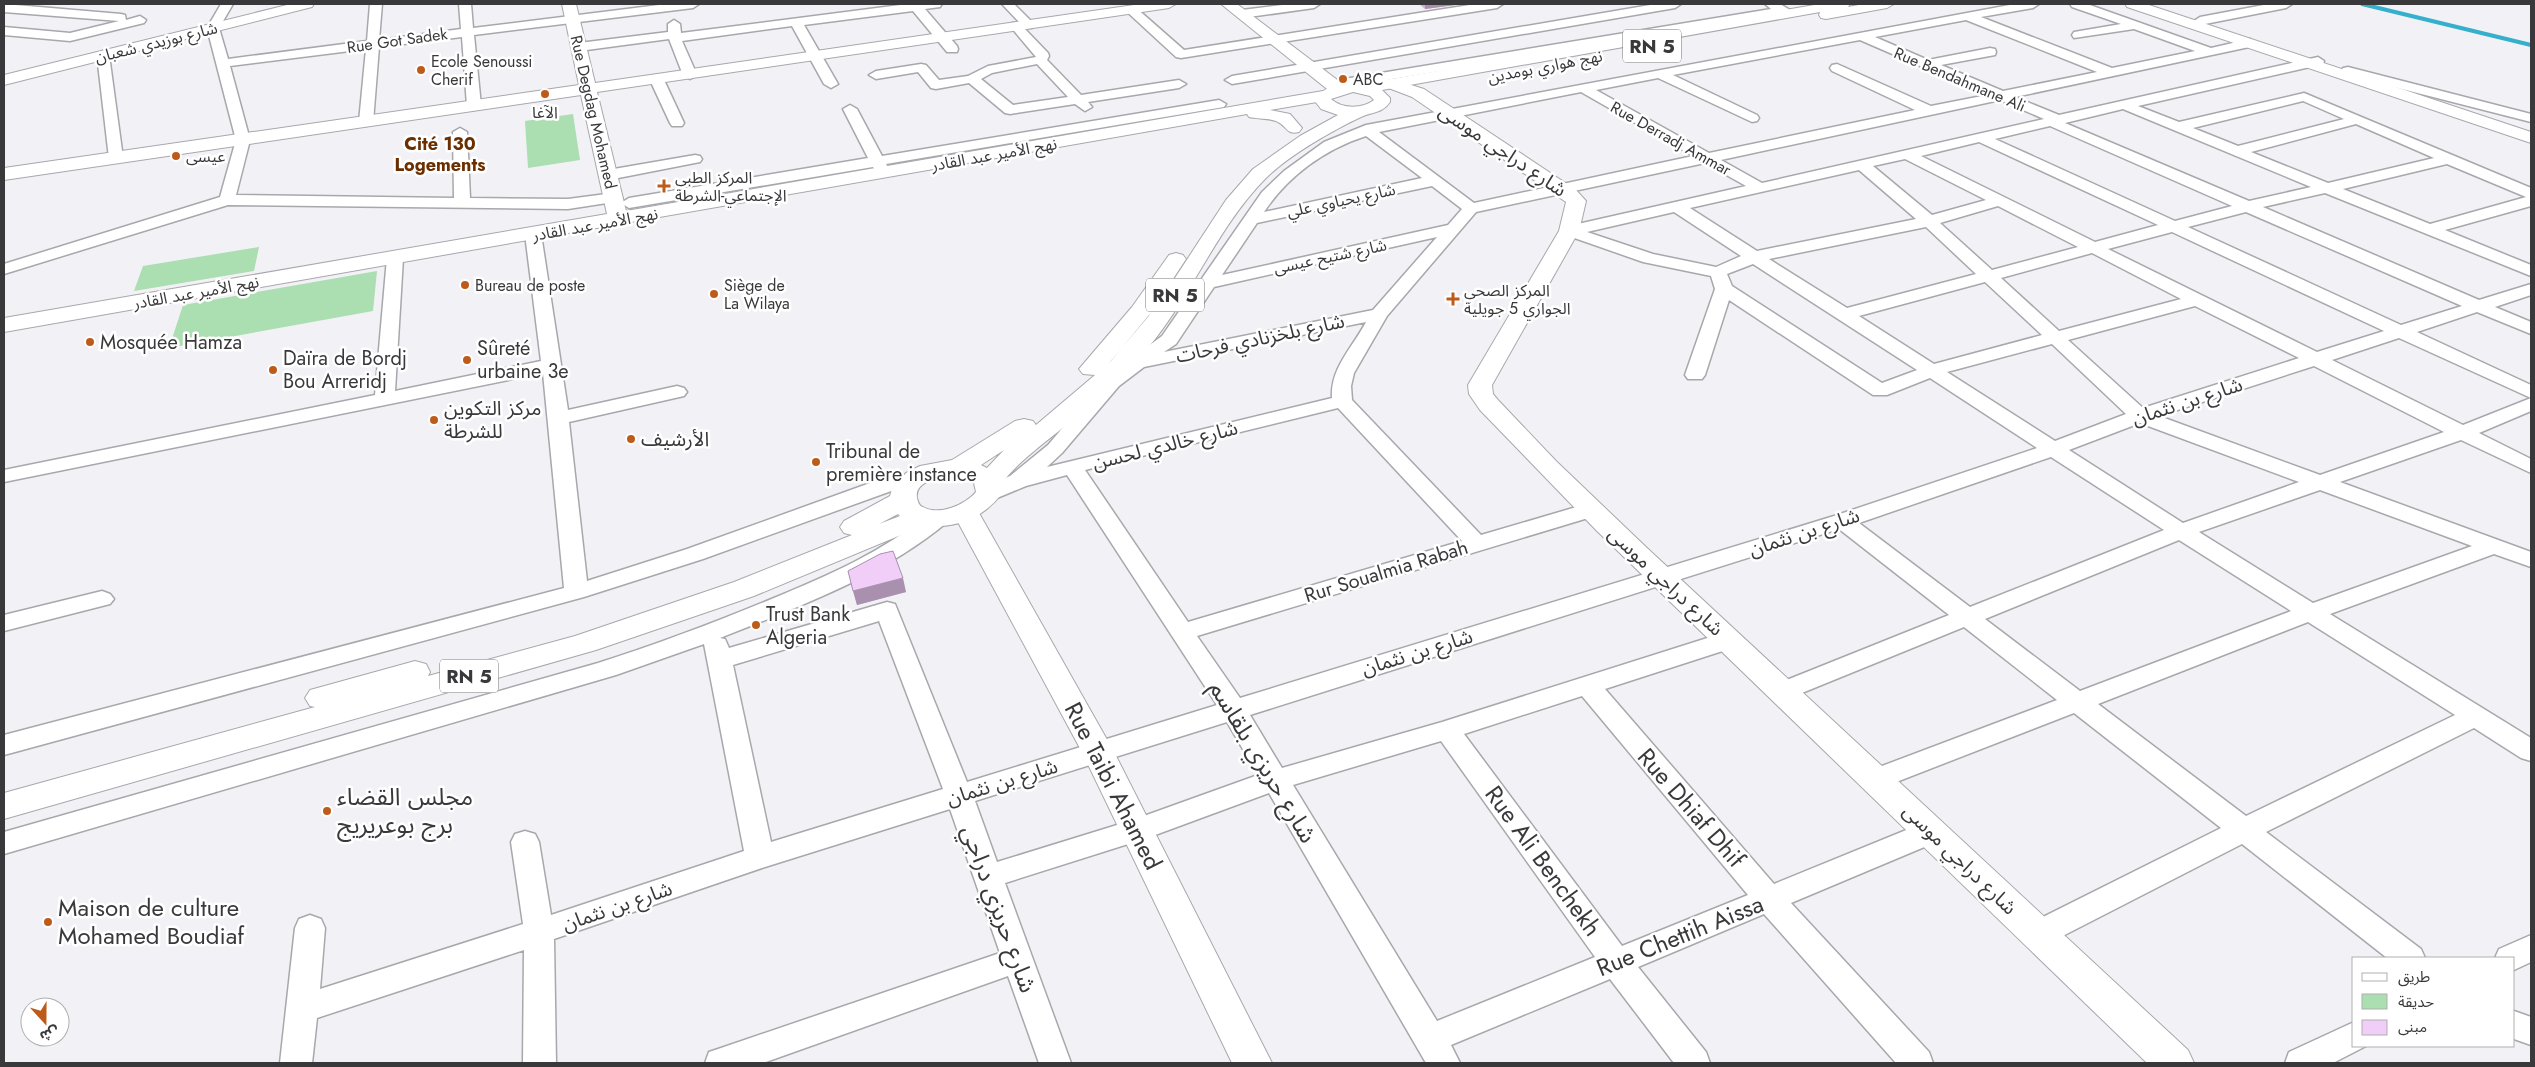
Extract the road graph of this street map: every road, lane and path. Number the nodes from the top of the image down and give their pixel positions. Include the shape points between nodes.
1 (227, 4) edge
2 (307, 4) edge
3 (376, 4) edge
4 (465, 4) edge
5 (693, 4) edge
6 (936, 4) edge
7 (1008, 4) edge
8 (1169, 4) edge
9 (1228, 4) edge
10 (1314, 4) edge
11 (1416, 4) edge
12 (1497, 4) edge
13 (1675, 4) edge
14 (1771, 4) edge
15 (1843, 4) edge
16 (1887, 4) edge
17 (2033, 4) edge
18 (2076, 4) edge
19 (2132, 4) edge
20 (2147, 4) edge
21 (2286, 4) edge
22 (670, 5) edge
23 (915, 5) edge
24 (4, 8) edge
25 (1463, 9) junction
26 (1131, 10) junction
27 (1784, 10) junction
28 (570, 12) edge
29 (1819, 12) junction
30 (1242, 14) junction
31 (1435, 15) junction
32 (1967, 16) junction
33 (2200, 21) junction
34 (796, 22) junction
35 (2137, 25) junction
36 (1022, 26) junction
37 (213, 28) junction
38 (4, 31) edge
39 (467, 31) junction
40 (1503, 32) junction
41 (2078, 35) dead end
42 (675, 36) junction
43 (1862, 36) junction
44 (1274, 39) junction
45 (947, 43) junction
46 (2250, 43) junction
47 (372, 44) junction
48 (579, 47) junction
49 (1536, 51) junction
50 (1990, 52) dead end
51 (2211, 52) junction
52 (103, 55) junction
53 (813, 56) junction
54 (1040, 60) junction
55 (222, 62) junction
56 (2313, 62) junction
57 (1926, 64) junction
58 (1308, 65) junction
59 (1837, 68) dead end
60 (2348, 71) junction
61 (2112, 72) junction
62 (690, 74) junction
63 (1661, 74) junction
64 (876, 75) dead end
65 (972, 79) junction
66 (4, 80) edge
67 (657, 80) junction
68 (1232, 80) dead end
69 (831, 84) dead end
70 (1179, 84) dead end
71 (1392, 84) junction
72 (1583, 88) junction
73 (1359, 89) junction
74 (588, 90) junction
75 (1418, 93) junction
76 (1330, 94) junction
77 (2000, 96) junction
78 (1078, 99) junction
79 (1381, 104) junction
80 (2124, 105) junction
81 (474, 106) junction
82 (850, 109) dead end
83 (1217, 110) junction
84 (1929, 111) junction
85 (1246, 113) junction
86 (1448, 113) junction
87 (1752, 118) dead end
88 (2531, 118) edge
89 (1363, 120) junction
90 (2357, 120) junction
91 (2055, 121) junction
92 (366, 122) junction
93 (677, 123) dead end
94 (1101, 124) junction
95 (2178, 127) junction
96 (1293, 128) junction
97 (460, 132) dead end
98 (2531, 132) edge
99 (1982, 138) junction
100 (2531, 138) edge
101 (243, 140) junction
102 (2236, 151) junction
103 (1906, 154) junction
104 (116, 158) junction
105 (1706, 158) junction
106 (695, 159) dead end
107 (2448, 159) junction
108 (1861, 164) junction
109 (880, 167) junction
110 (4, 174) edge
111 (608, 175) junction
112 (1432, 181) junction
113 (2326, 187) junction
114 (1760, 188) junction
115 (1562, 189) junction
116 (2531, 194) edge
117 (227, 200) junction
118 (2531, 201) edge
119 (462, 202) junction
120 (2000, 202) junction
121 (619, 205) junction
122 (1675, 206) junction
123 (2249, 206) junction
124 (1471, 208) junction
125 (1250, 220) junction
126 (1929, 221) junction
127 (2175, 226) junction
128 (1451, 229) junction
129 (2431, 229) junction
130 (1569, 231) junction
131 (533, 234) junction
132 (2093, 248) junction
133 (1754, 257) junction
134 (395, 258) junction
135 (4, 269) edge
136 (2531, 270) edge
137 (1990, 277) junction
138 (1721, 281) junction
139 (1209, 283) junction
140 (2531, 289) edge
141 (2197, 300) junction
142 (2478, 306) junction
143 (1379, 314) junction
144 (1844, 315) junction
145 (4, 326) edge
146 (2531, 329) edge
147 (2401, 332) junction
148 (2057, 338) junction
149 (2316, 360) junction
150 (1140, 363) junction
151 (552, 365) junction
152 (1933, 370) junction
153 (1695, 374) dead end
154 (677, 392) dead end
155 (2531, 392) edge
156 (385, 399) junction
157 (1342, 401) junction
158 (2531, 404) edge
159 (2140, 416) junction
160 (559, 418) junction
161 (2463, 432) junction
162 (2053, 449) junction
163 (1072, 467) junction
164 (2531, 467) edge
165 (958, 468) junction
166 (4, 476) edge
167 (1018, 482) junction
168 (2323, 483) junction
169 (945, 501) junction
170 (1590, 510) junction
171 (1842, 521) junction
172 (2182, 531) junction
173 (1477, 544) junction
174 (2493, 547) junction
175 (2531, 560) edge
176 (1660, 578) junction
177 (576, 592) junction
178 (102, 599) dead end
179 (2311, 612) junction
180 (1967, 616) junction
181 (4, 623) edge
182 (713, 632) junction
183 (1183, 632) junction
184 (1729, 640) junction
185 (719, 660) junction
186 (1587, 685) junction
187 (1783, 691) junction
188 (370, 694) junction
189 (2076, 701) junction
190 (1233, 709) junction
191 (2476, 716) junction
192 (1447, 730) junction
193 (369, 736) junction
194 (4, 745) edge
195 (2531, 751) edge
196 (1098, 752) junction
197 (1876, 779) junction
198 (1275, 780) junction
199 (4, 788) edge
200 (959, 796) junction
201 (4, 806) edge
202 (1137, 830) junction
203 (2244, 830) junction
204 (1931, 832) junction
205 (525, 842) dead end
206 (4, 843) edge
207 (760, 857) junction
208 (987, 877) junction
209 (1770, 899) junction
210 (310, 928) dead end
211 (539, 932) junction
212 (2038, 934) junction
213 (2531, 948) edge
214 (2409, 957) edge
215 (2512, 957) edge
216 (1017, 960) junction
217 (1616, 962) junction
218 (302, 1009) junction
219 (2515, 1026) edge
220 (2531, 1031) edge
221 (2352, 1037) edge
222 (1437, 1051) edge
223 (296, 1063) edge
224 (540, 1063) edge
225 (721, 1063) edge
226 (1055, 1063) edge
227 (1252, 1063) edge
228 (1694, 1063) edge
229 (1918, 1063) edge
230 (2174, 1063) edge
231 (2301, 1063) edge

1 - 37 street
2 - 37 main road, شارع بوزيدي شعبان
3 - 47 street
4 - 39 street
5 - 22 street, Rue Got Sadek
6 - 23 street
7 - 36 street
8 - 26 main road
9 - 30 main road
10 - 30 street
11 - 31 street
12 - 25 street
13 - 40 street
14 - 27 street
15 - 29 main road, نهج هواري بومدين / RN 5
16 - 29 main road, نهج هواري بومدين / RN 5
17 - 32 street
18 - 35 street
19 - 46 main road
20 - 33 main road
21 - 33 street
22 - 28 street, Rue Got Sadek
22 - 42 street
23 - 34 street
23 - 45 street
24 - 38 street via 140,20 70,37
25 - 31 street
25 - 40 street
26 - 36 main road
26 - 44 street via 1181,54
27 - 29 street
27 - 49 street
28 - 39 street, Rue Got Sadek
28 - 48 main road, Rue Degdag Mohamed
29 - 71 main road, نهج هواري بومدين / RN 5
29 - 75 main road, نهج هواري بومدين / RN 5
30 - 44 main road
31 - 44 street
32 - 43 street
32 - 61 street
33 - 56 main road
34 - 42 street
34 - 53 street
35 - 41 street
35 - 51 street
36 - 45 main road
36 - 54 street via 1043,56
37 - 52 main road, شارع بوزيدي شعبان
37 - 55 street
39 - 47 street, Rue Got Sadek
39 - 81 street
40 - 49 street
40 - 58 street
42 - 48 street
42 - 62 street
43 - 57 street, Rue Bendahmane Ali
43 - 63 street
44 - 58 main road
45 - 53 main road
46 - 51 street
46 - 56 main road
47 - 55 street, Rue Got Sadek
47 - 92 street
48 - 74 main road, Rue Degdag Mohamed
49 - 76 street
50 - 57 street
51 - 61 street
52 - 66 main road, شارع بوزيدي شعبان
52 - 104 street
53 - 62 main road
53 - 69 street
54 - 65 street via 988,70
54 - 78 street
55 - 101 street
56 - 60 main road
56 - 80 street
56 - 100 main road
57 - 77 street, Rue Bendahmane Ali
58 - 68 street
58 - 76 main road
59 - 84 street
60 - 88 street
60 - 98 main road
61 - 77 street
62 - 67 main road
63 - 72 street
63 - 87 street
64 - 65 street via 921,68 936,85
65 - 78 street via 1010,110
67 - 74 main road
67 - 93 street
70 - 78 street
71 - 73 main road, نهج هواري بومدين / RN 5
71 - 75 main road, شارع دراجي موسى
72 - 86 street
72 - 105 street, Rue Derradj Ammar
73 - 76 main road
73 - 79 main road via 1379,94 1383,99
74 - 81 main road
74 - 111 main road, Rue Degdag Mohamed
75 - 79 main road, نهج هواري بومدين / RN 5
75 - 86 main road, شارع دراجي موسى
76 - 83 main road, نهج الأمير عبد القادر
76 - 85 main road, نهج الأمير عبد القادر
76 - 89 main road via 1341,110
76 - 96 main road, RN 5
77 - 84 street
77 - 91 street, Rue Bendahmane Ali
78 - 94 street
79 - 89 main road, نهج هواري بومدين via 1370,109
80 - 91 street
80 - 95 street
81 - 92 main road
82 - 109 street
83 - 85 main road, نهج الأمير عبد القادر
83 - 94 street
83 - 109 main road, نهج الأمير عبد القادر
84 - 105 street
85 - 96 main road via 1278,116
86 - 89 street
86 - 115 main road, شارع دراجي موسى
89 - 112 street, شارع يحياوي علي
89 - 125 street via 1303,161 1268,195
89 - 169 main road, RN 5 via 1306,140 1260,173 1233,204 1167,307 1119,366 1007,460
90 - 95 street via 2304,97
90 - 102 street
90 - 107 street
91 - 99 street
91 - 123 street, Rue Bendahmane Ali
92 - 101 main road
94 - 109 street
95 - 102 street
96 - 165 main road, RN 5 via 1226,187 1140,312 1092,368 1020,429
97 - 119 street
99 - 103 street
99 - 127 street
101 - 104 main road
101 - 117 street
102 - 113 street
103 - 108 street
103 - 120 street
104 - 110 main road
105 - 114 street, Rue Derradj Ammar
105 - 115 street
106 - 111 street
107 - 113 street
107 - 116 street
108 - 114 street
108 - 126 street
109 - 121 street
109 - 121 main road, نهج الأمير عبد القادر via 682,208
111 - 121 main road, Rue Degdag Mohamed
112 - 124 street, شارع يحياوي علي
112 - 125 street, شارع يحياوي علي
113 - 123 street
113 - 129 street
114 - 122 street
115 - 124 street
115 - 130 main road, شارع دراجي موسى via 1576,201
117 - 119 street
117 - 135 street
118 - 129 street
119 - 121 street
120 - 126 street
120 - 132 street
121 - 131 main road, نهج الأمير عبد القادر
122 - 130 street
122 - 133 street
123 - 127 street
123 - 142 street, Rue Bendahmane Ali
124 - 128 street
125 - 139 street
126 - 133 street
126 - 137 street
127 - 132 street
127 - 147 street
128 - 139 street, شارع شتيح عيسى
128 - 143 street
129 - 136 street
130 - 138 street
130 - 170 main road, شارع دراجي موسى via 1480,385 1480,391 1491,408
131 - 134 main road, نهج الأمير عبد القادر
131 - 151 street
132 - 137 street
132 - 141 street
133 - 138 street
133 - 144 street
134 - 145 main road, نهج الأمير عبد القادر
134 - 156 street
137 - 144 street
137 - 148 street
138 - 152 street via 1880,391
138 - 153 street
139 - 150 street via 1169,340
140 - 142 street, شارع بن نثمان
141 - 148 street
141 - 149 street
142 - 146 street, Rue Bendahmane Ali
142 - 147 street, شارع بن نثمان
143 - 150 street, شارع بلخزنادي فرحات
143 - 157 street via 1344,373
144 - 152 street
147 - 149 street, شارع بن نثمان
147 - 155 street
148 - 152 street
148 - 159 street
149 - 159 street, شارع بن نثمان
149 - 161 street
150 - 167 street via 1112,382 1055,449
151 - 156 street
151 - 160 street
152 - 162 street
154 - 160 street
156 - 166 street
157 - 163 street, شارع خالدي لحسن
157 - 173 street
158 - 161 street
159 - 162 street, شارع بن نثمان
159 - 168 street
160 - 177 street
161 - 164 street
161 - 168 street
162 - 171 street, شارع بن نثمان
162 - 172 street
163 - 167 street, شارع خالدي لحسن
163 - 183 street, شارع حريزي بلقاسم
165 - 169 main road via 928,472
165 - 169 main road via 978,473
167 - 169 street, شارع خالدي لحسن
168 - 172 street
168 - 174 street
169 - 177 street via 892,483 728,543
169 - 182 street via 900,548 852,573
169 - 188 main road, RN 5 via 707,603 585,643
169 - 196 main road, Rue Taibi Ahamed
170 - 173 street, Rur Soualmia Rabah
170 - 176 main road, شارع دراجي موسى
171 - 176 street, شارع بن نثمان
171 - 180 street
172 - 179 street
172 - 180 street
173 - 183 street, Rur Soualmia Rabah
174 - 175 street
174 - 179 street
176 - 184 main road, شارع دراجي موسى
176 - 190 street, شارع بن نثمان
177 - 194 street
178 - 181 street
179 - 189 street
179 - 191 street
180 - 187 street
180 - 189 street
182 - 185 street
182 - 193 street via 607,668
183 - 190 street, شارع حريزي بلقاسم
184 - 186 street
184 - 187 main road, شارع دراجي موسى
185 - 200 street, شارع حريزي دراجي via 887,610
185 - 207 street
186 - 192 street
186 - 209 street, Rue Dhiaf Dhif
187 - 197 main road, شارع دراجي موسى
188 - 193 street
188 - 199 main road, RN 5
188 - 201 main road, RN 5
189 - 197 street
189 - 203 street
190 - 196 street, شارع بن نثمان
190 - 198 street, شارع حريزي بلقاسم
191 - 195 street
191 - 203 street
192 - 198 street
192 - 217 street, Rue Ali Benchekh
193 - 206 street
196 - 200 street, شارع بن نثمان
196 - 202 main road, Rue Taibi Ahamed
197 - 204 main road, شارع دراجي موسى
198 - 202 street
198 - 222 street, شارع حريزي بلقاسم
200 - 207 street, شارع بن نثمان
200 - 208 street, شارع حريزي دراجي
202 - 208 street
202 - 227 main road, Rue Taibi Ahamed
203 - 212 street
203 - 214 street
204 - 209 street, Rue Chettih Aissa
204 - 212 main road, شارع دراجي موسى
205 - 211 street
207 - 211 street, شارع بن نثمان
208 - 216 street, شارع حريزي دراجي
209 - 217 street, Rue Chettih Aissa
209 - 229 street, Rue Dhiaf Dhif
210 - 218 street
211 - 218 street, شارع بن نثمان
211 - 224 street
212 - 230 main road, شارع دراجي موسى
213 - 215 street
216 - 225 street
216 - 226 street, شارع حريزي دراجي
217 - 222 street, Rue Chettih Aissa
217 - 228 street, Rue Ali Benchekh
218 - 223 street
219 - 220 street
221 - 231 street

